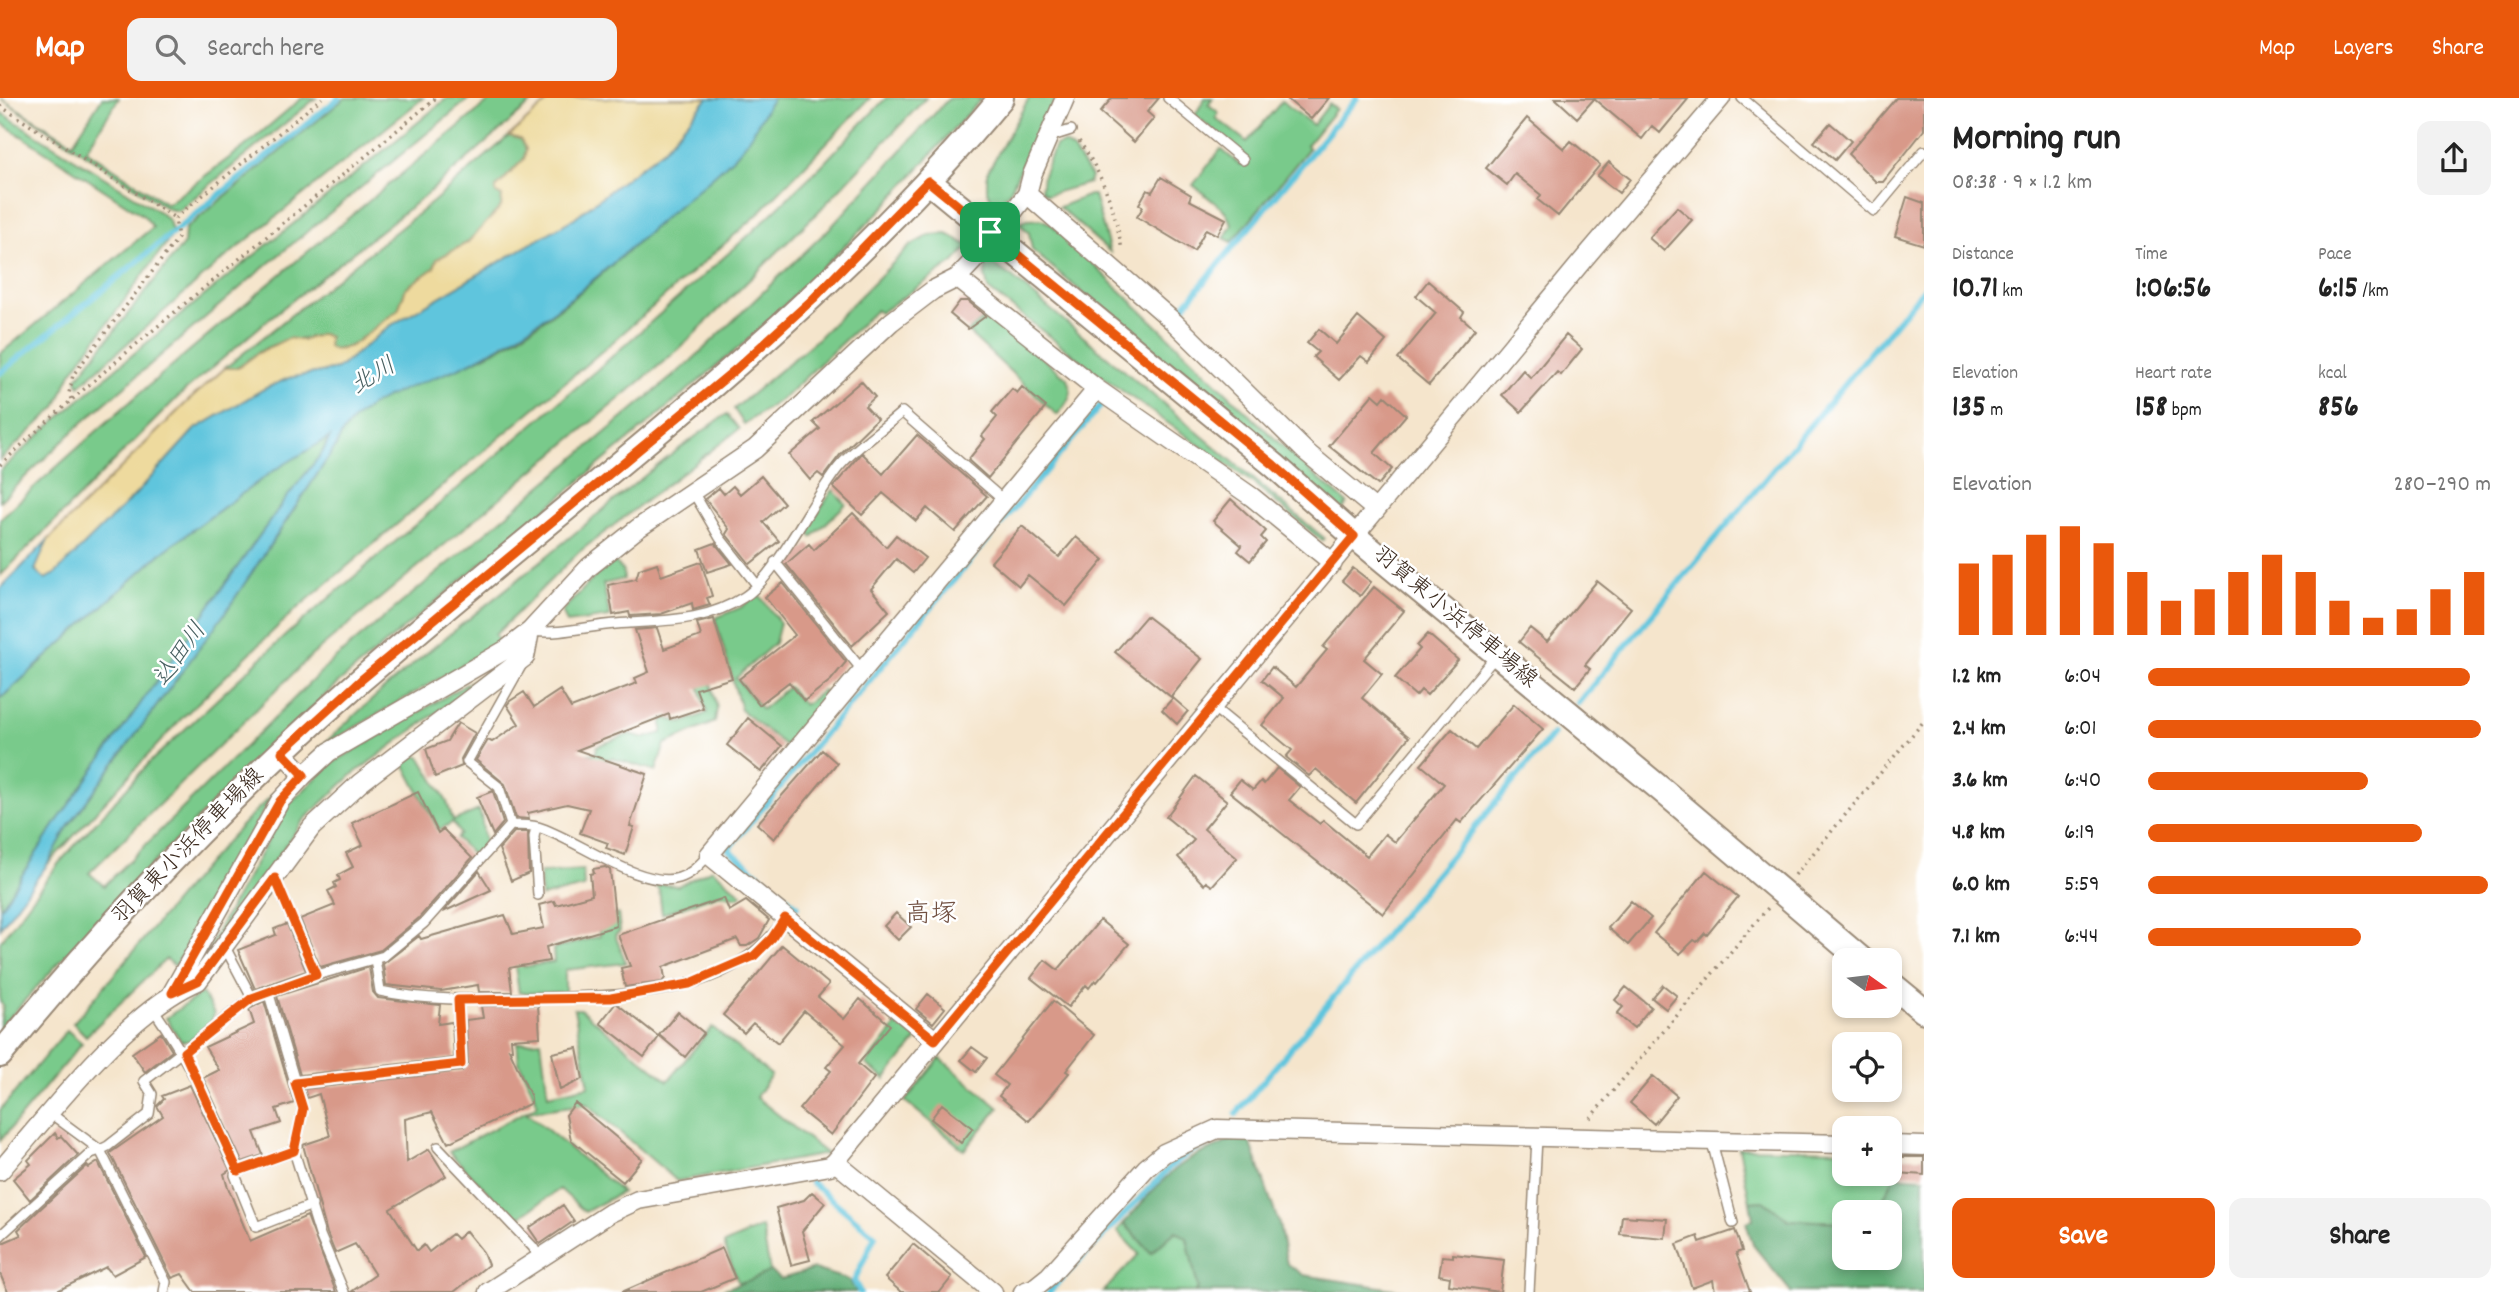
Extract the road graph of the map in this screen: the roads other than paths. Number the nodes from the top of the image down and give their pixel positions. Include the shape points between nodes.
1 (1001, 98) edge
2 (1065, 98) edge
3 (1168, 98) edge
4 (1721, 98) edge
5 (1742, 98) edge
6 (1071, 130) road end
7 (1047, 137) junction
8 (1924, 151) edge
9 (1243, 160) dead end
10 (928, 181) junction
11 (1027, 194) junction
12 (1009, 217) dead end
13 (978, 256) dead end
14 (957, 278) junction
15 (1097, 388) junction
16 (692, 490) junction
17 (1002, 499) junction
18 (1376, 510) junction
19 (1354, 536) junction
20 (775, 562) junction
21 (1333, 563) junction
22 (757, 585) junction
23 (530, 631) junction
24 (1498, 654) junction
25 (525, 657) junction
26 (862, 670) junction
27 (1214, 708) junction
28 (282, 752) junction
29 (304, 775) junction
30 (511, 825) junction
31 (536, 827) junction
32 (709, 855) junction
33 (275, 878) junction
34 (538, 895) dead end
35 (785, 918) junction
36 (225, 947) junction
37 (1847, 948) edge
38 (375, 960) junction
39 (316, 975) junction
40 (268, 991) junction
41 (172, 993) junction
42 (1902, 994) edge
43 (252, 998) junction
44 (458, 1000) junction
45 (154, 1010) junction
46 (1924, 1012) edge
47 (935, 1040) junction
48 (184, 1052) junction
49 (0, 1055) edge
50 (295, 1083) junction
51 (50, 1113) junction
52 (1537, 1138) junction
53 (1712, 1142) junction
54 (1832, 1144) edge
55 (1902, 1145) edge
56 (1924, 1146) edge
57 (438, 1147) dead end
58 (100, 1150) junction
59 (294, 1151) junction
60 (835, 1162) junction
61 (0, 1171) edge
62 (238, 1171) junction
63 (312, 1205) junction
64 (1733, 1223) dead end
65 (0, 1236) edge
66 (540, 1259) junction
67 (164, 1292) edge
68 (344, 1292) edge
69 (488, 1292) edge
70 (993, 1292) edge
71 (1023, 1292) edge
72 (1529, 1292) edge

1 - 10 main road
2 - 7 street
3 - 9 lane
4 - 18 street
5 - 8 lane via 1874,211
6 - 7 lane
7 - 11 street
10 - 19 main road, 羽賀東小浜停車場線
10 - 28 main road, 羽賀東小浜停車場線 via 813,299 736,369 361,680
11 - 12 street
11 - 18 street via 1124,276 1305,451
13 - 14 street
14 - 15 street
14 - 16 street via 933,290 891,323 755,449
15 - 17 street
15 - 21 street via 1252,497
16 - 22 lane via 720,538
16 - 23 street via 589,567
17 - 20 lane via 902,412 839,466
17 - 26 street
18 - 19 street
19 - 21 street
19 - 24 main road, 羽賀東小浜停車場線
20 - 22 lane
20 - 26 lane
21 - 27 street
22 - 23 lane via 747,596 718,611 687,620 550,634
23 - 25 street
23 - 29 street via 507,649 329,752
24 - 27 lane via 1356,824
24 - 37 main road, 羽賀東小浜停車場線
25 - 30 lane via 467,762 499,787
25 - 33 street via 360,783 312,827
26 - 32 street
27 - 47 street
28 - 29 street
28 - 49 main road, 羽賀東小浜停車場線 via 127,911
29 - 41 street via 280,801
30 - 31 lane
30 - 38 lane via 424,923
31 - 32 lane via 642,875 661,879 678,878
31 - 34 lane
32 - 35 street
33 - 36 street
33 - 39 lane
35 - 44 lane via 754,956 689,984 611,998
35 - 47 street
36 - 41 street via 198,981
36 - 43 lane
38 - 39 lane
38 - 44 lane via 380,990
39 - 40 lane
40 - 43 lane
40 - 50 lane
41 - 45 street
42 - 46 main road
43 - 48 lane
44 - 50 lane via 461,1064
45 - 48 lane
45 - 51 street via 101,1055
47 - 60 street
48 - 58 lane via 144,1081 152,1094 149,1114
48 - 62 lane
50 - 59 lane via 303,1109
51 - 58 lane
51 - 61 street
52 - 53 street
52 - 71 street via 1217,1129 1164,1153 1146,1168 1049,1276
52 - 72 lane
53 - 54 street
53 - 64 lane
55 - 56 street
57 - 66 lane
58 - 65 lane via 91,1153
58 - 67 lane via 166,1282
59 - 62 lane
59 - 63 lane
60 - 66 street via 830,1167 638,1200
60 - 70 street
62 - 63 lane via 235,1175 243,1200 256,1227
63 - 68 lane
66 - 69 street

